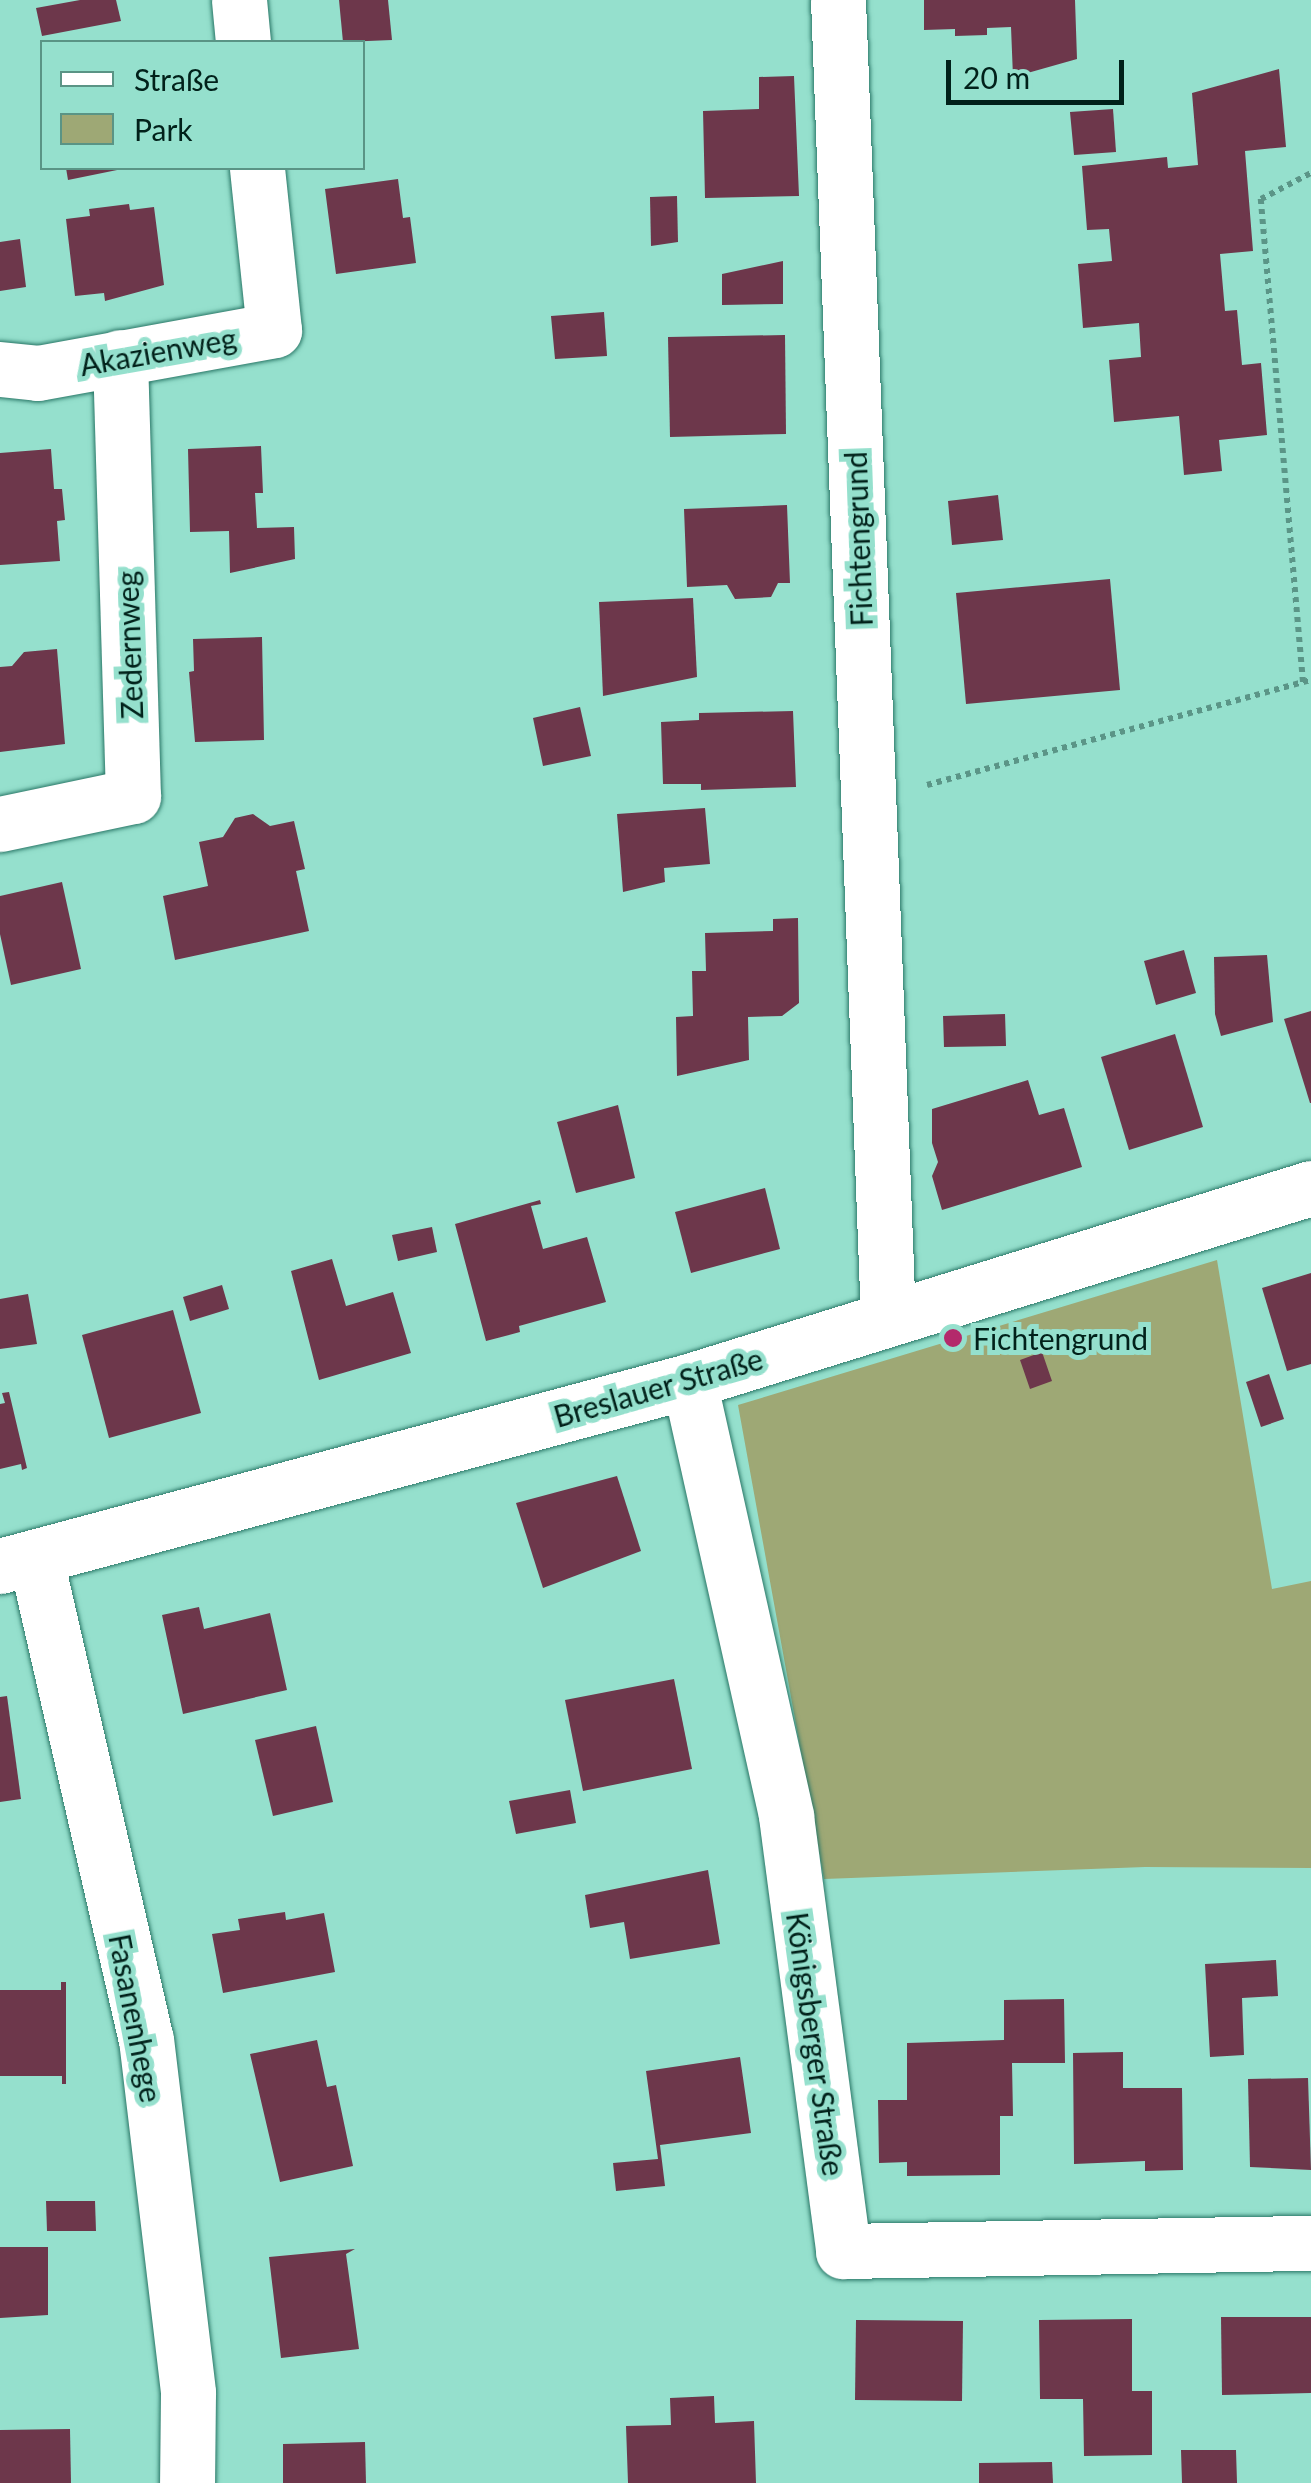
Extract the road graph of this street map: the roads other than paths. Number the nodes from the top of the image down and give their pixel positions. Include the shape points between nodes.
1 (239, 0) edge
2 (838, 0) edge
3 (243, 40) edge
4 (256, 170) edge
5 (120, 357) junction
6 (0, 369) edge
7 (0, 824) edge
8 (1311, 1188) edge
9 (888, 1318) junction
10 (688, 1381) junction
11 (18, 1563) edge
12 (1311, 2243) edge
13 (187, 2483) edge

1 - 3 street
2 - 9 street, Fichtengrund
4 - 5 street, Akazienweg via 274,330
5 - 6 street, Akazienweg via 38,373
5 - 7 street, Zedernweg via 133,796
8 - 9 street, Breslauer Straße
9 - 10 street, Breslauer Straße
10 - 11 street, Breslauer Straße
10 - 12 street, Königsberger Straße via 786,1816 843,2250
11 - 13 street, Fasanenhege via 146,2040 188,2393

